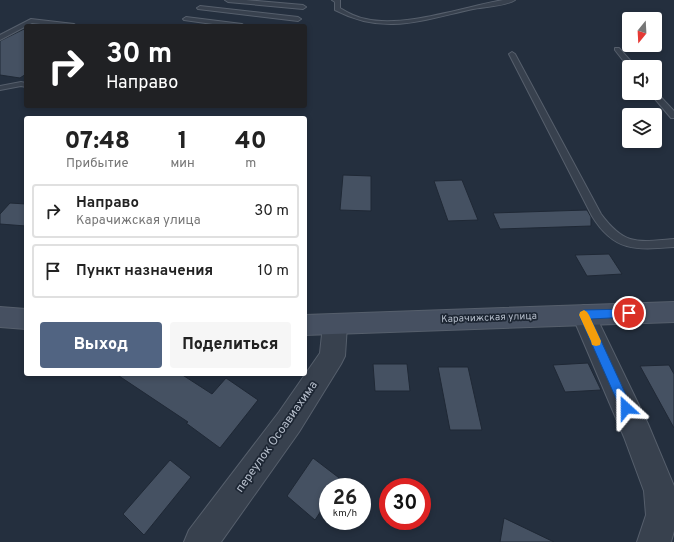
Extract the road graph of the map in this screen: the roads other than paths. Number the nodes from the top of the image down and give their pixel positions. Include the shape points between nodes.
1 (228, 0) edge
2 (306, 0) edge
3 (335, 0) edge
4 (512, 0) edge
5 (303, 7) junction
6 (200, 8) dead end
7 (186, 19) dead end
8 (298, 19) junction
9 (26, 24) edge
10 (57, 24) edge
11 (226, 24) edge
12 (296, 24) edge
13 (24, 25) edge
14 (0, 38) edge
15 (617, 49) dead end
16 (512, 54) dead end
17 (626, 60) edge
18 (24, 84) edge
19 (0, 88) edge
20 (660, 100) edge
21 (674, 116) edge
22 (674, 244) edge
23 (674, 312) edge
24 (584, 315) junction
25 (0, 317) edge
26 (24, 319) edge
27 (307, 325) edge
28 (334, 325) junction
29 (202, 542) edge
30 (654, 542) edge

1 - 5 lane
2 - 5 lane
3 - 4 lane via 338,1 337,9 349,17 381,24 410,22
5 - 8 lane
6 - 8 lane
7 - 11 lane
8 - 12 lane
9 - 10 lane via 31,21
13 - 14 lane
15 - 17 lane
16 - 22 lane via 596,216 609,232 619,241 642,245
18 - 19 lane
20 - 21 lane
23 - 24 main road, Карачижская улица
24 - 28 main road, Карачижская улица
24 - 30 street via 638,434 660,491 662,515
25 - 26 main road
27 - 28 main road, Карачижская улица
28 - 29 street, переулок Осоавиахима via 332,356 289,422

